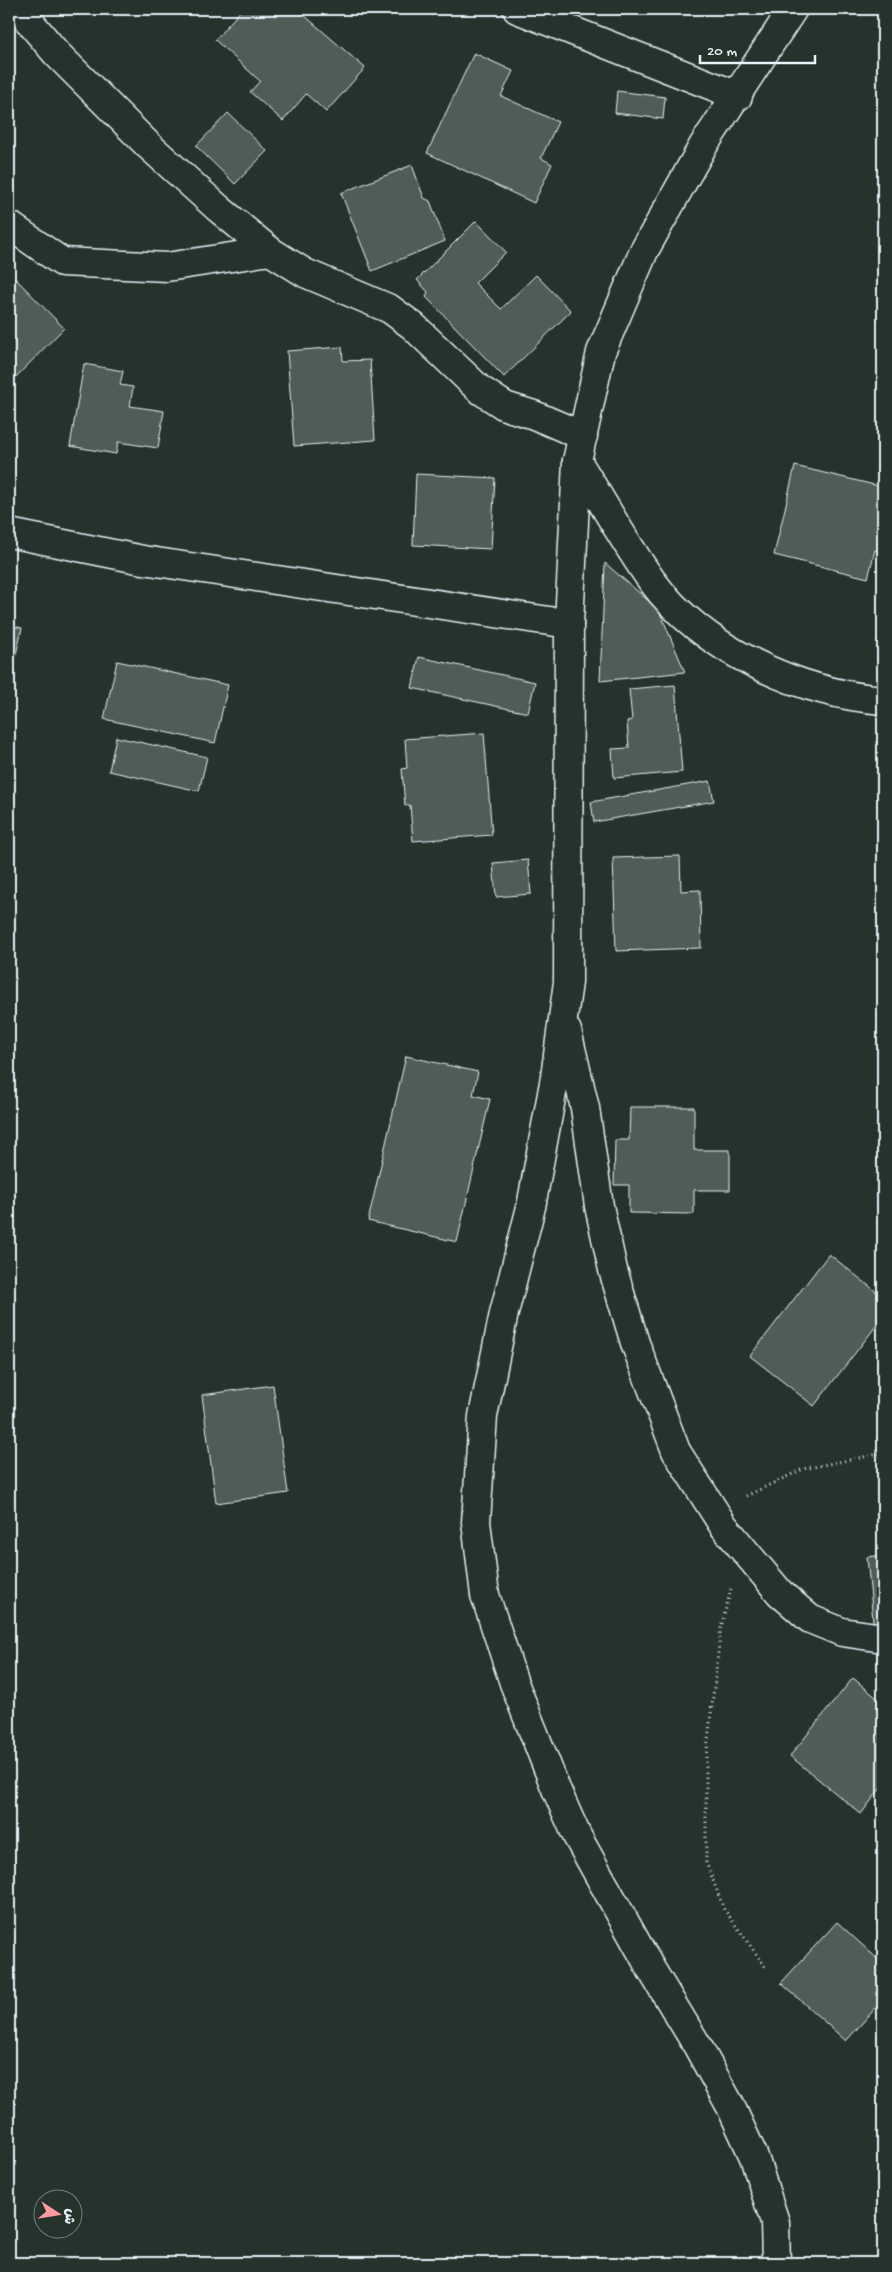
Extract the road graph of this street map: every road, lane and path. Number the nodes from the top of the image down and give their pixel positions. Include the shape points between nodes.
1 (18, 9) edge
2 (516, 9) edge
3 (793, 9) edge
4 (738, 96) junction
5 (9, 225) edge
6 (270, 251) junction
7 (580, 449) junction
8 (9, 533) edge
9 (569, 624) junction
10 (883, 700) edge
11 (563, 1015) junction
12 (883, 1451) edge
13 (713, 1511) junction
14 (742, 1547) junction
15 (883, 1638) edge
16 (767, 1969) dead end
17 (776, 2263) edge

1 - 6 street via 56,53 148,145
2 - 4 street
3 - 4 street
4 - 7 street via 703,146 644,250 601,352
5 - 6 street via 62,262 167,267
6 - 7 street via 305,273 390,309 413,326 479,388 505,406 534,415
7 - 9 street
7 - 10 street via 653,582 697,629 739,656 797,681 854,697
8 - 9 street via 143,560
9 - 11 street via 568,982
11 - 13 street via 585,1108 599,1206 613,1270 635,1343 676,1451
11 - 17 street via 531,1207 482,1416 476,1522 485,1595 514,1684 577,1836 697,2045 754,2157 775,2222
12 - 13 path via 803,1469
13 - 14 street
14 - 15 street via 780,1593 810,1619 842,1632
14 - 16 path via 720,1637 706,1758 706,1862 724,1910

